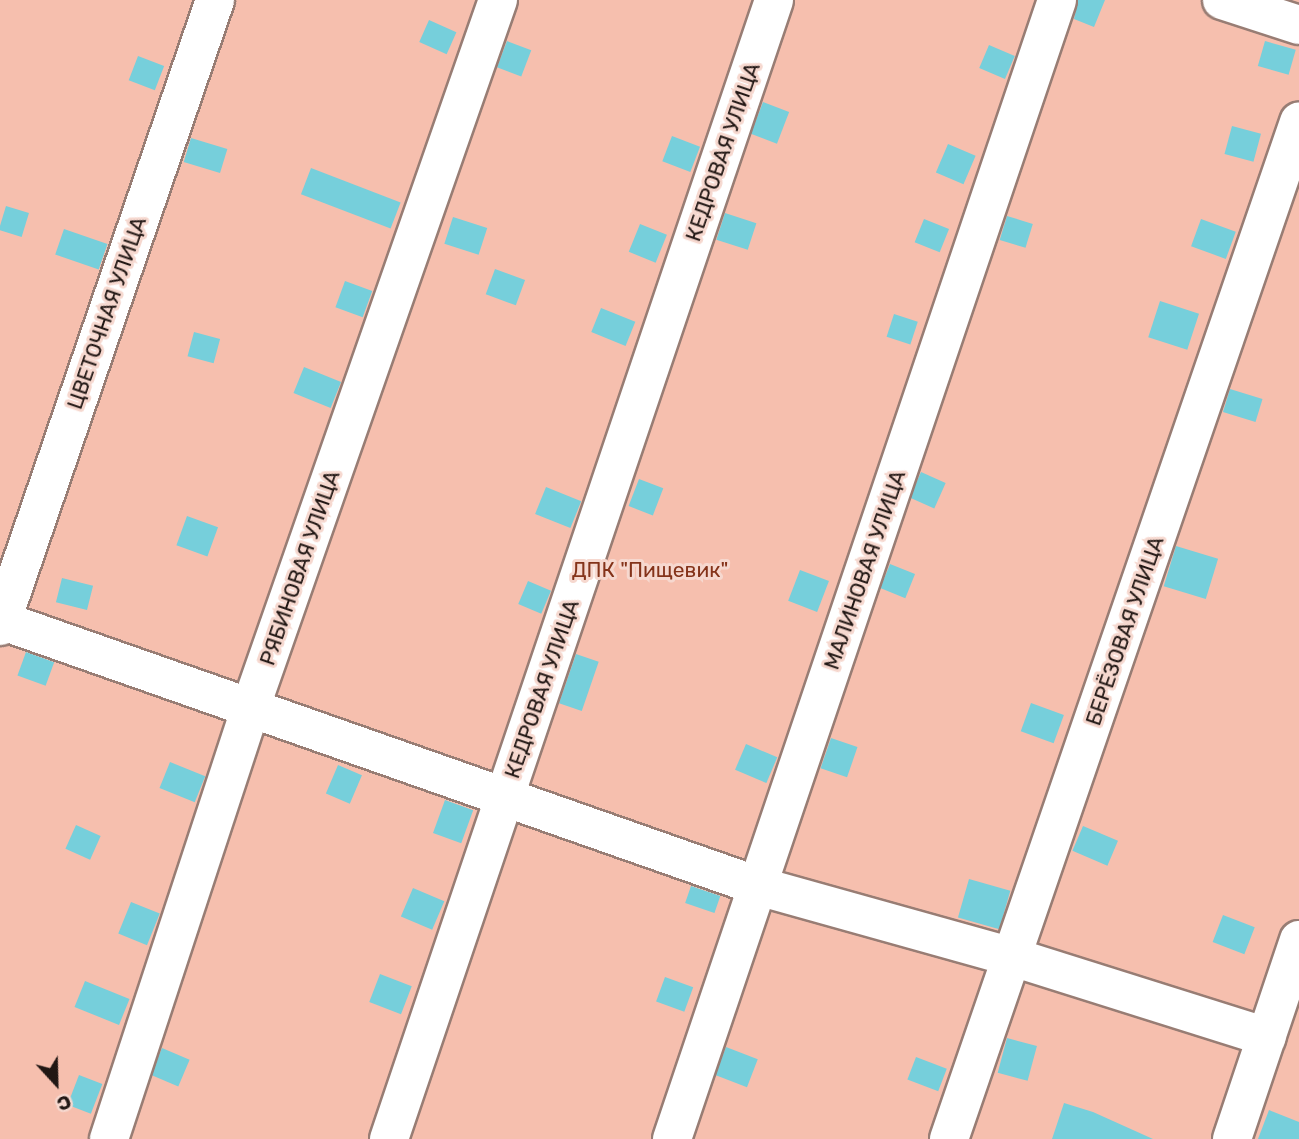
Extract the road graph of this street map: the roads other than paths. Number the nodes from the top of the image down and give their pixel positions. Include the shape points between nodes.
1 (215, 0) edge
2 (498, 0) edge
3 (774, 0) edge
4 (1057, 0) edge
5 (1222, 0) edge
6 (1299, 25) edge
7 (1299, 122) edge
8 (1, 622) edge
9 (251, 706) junction
10 (506, 795) junction
11 (758, 886) junction
12 (1299, 940) edge
13 (1013, 957) junction
14 (1267, 1037) junction
15 (109, 1139) edge
16 (389, 1139) edge
17 (672, 1139) edge
18 (949, 1139) edge
19 (1232, 1139) edge

1 - 8 street, ЦВЕТОЧНАЯ УЛИЦА
2 - 9 street, РЯБИНОВАЯ УЛИЦА
3 - 10 street, КЕДРОВАЯ УЛИЦА
4 - 11 street, МАЛИНОВАЯ УЛИЦА
5 - 6 street
7 - 13 street, БЕРЁЗОВАЯ УЛИЦА
8 - 9 street
9 - 10 street
9 - 15 street, РЯБИНОВАЯ УЛИЦА
10 - 11 street
10 - 16 street, КЕДРОВАЯ УЛИЦА
11 - 13 street
11 - 17 street, МАЛИНОВАЯ УЛИЦА
12 - 14 street
13 - 14 street
13 - 18 street, БЕРЁЗОВАЯ УЛИЦА
14 - 19 street

